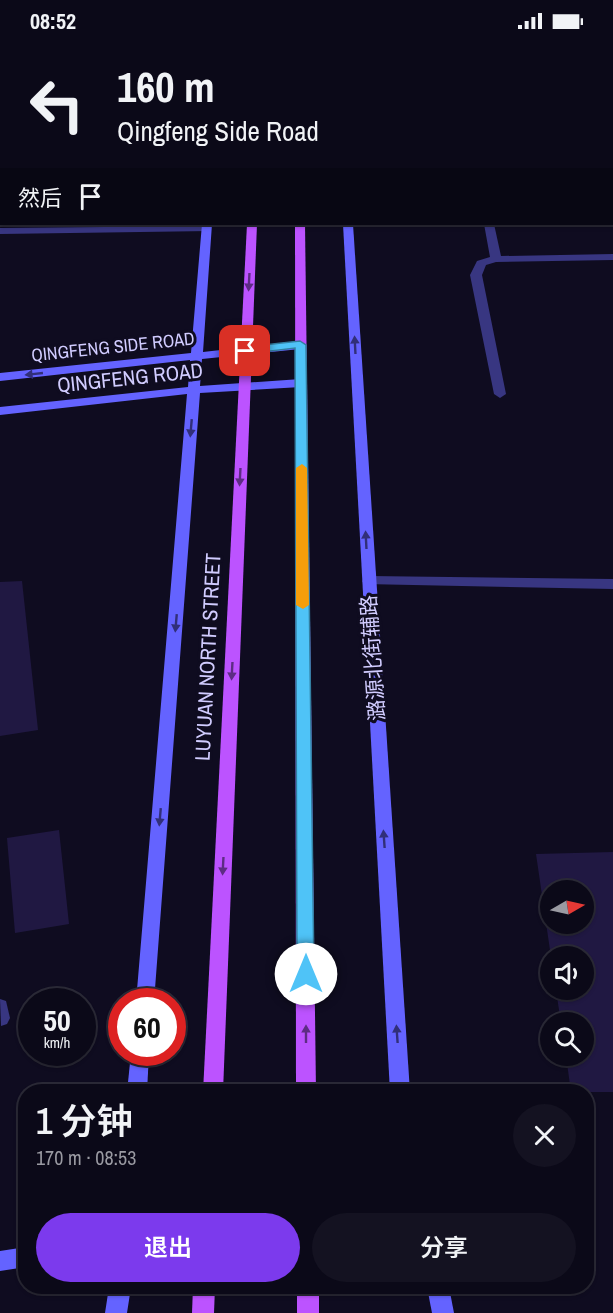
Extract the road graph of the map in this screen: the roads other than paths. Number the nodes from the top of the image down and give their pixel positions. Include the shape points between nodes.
1 (252, 225) edge
2 (300, 225) edge
3 (348, 225) edge
4 (489, 225) edge
5 (207, 226) edge
6 (0, 231) edge
7 (613, 257) edge
8 (496, 259) junction
9 (300, 345) junction
10 (245, 351) junction
11 (196, 356) junction
12 (0, 377) edge
13 (301, 383) junction
14 (244, 386) junction
15 (194, 390) junction
16 (500, 394) dead end
17 (0, 411) edge
18 (369, 581) junction
19 (613, 585) edge
20 (146, 988) edge
21 (0, 1007) edge
22 (1, 1018) edge
23 (139, 1066) edge
24 (138, 1084) edge
25 (213, 1084) edge
26 (306, 1084) edge
27 (400, 1084) edge
28 (18, 1258) edge
29 (0, 1261) edge
30 (119, 1294) edge
31 (204, 1294) edge
32 (308, 1294) edge
33 (439, 1294) edge
34 (116, 1313) edge
35 (203, 1313) edge
36 (308, 1313) edge
37 (443, 1313) edge

1 -> 10 main road, LUYUAN NORTH STREET
2 - 9 main road
18 -> 3 street, 潞源北街辅路
4 - 8 street
5 - 6 street
5 - 11 street
7 - 8 street
8 - 16 street via 482,263 476,275
9 - 10 street, QINGFENG SIDE ROAD
9 - 13 main road
10 - 11 street, QINGFENG SIDE ROAD
10 - 14 main road, LUYUAN NORTH STREET
11 -> 12 street, QINGFENG SIDE ROAD
11 - 15 street
13 - 14 street, QINGFENG ROAD
26 -> 13 main road
14 - 15 street, QINGFENG ROAD
14 -> 25 main road, LUYUAN NORTH STREET
15 - 17 street, QINGFENG ROAD
15 -> 20 street
18 - 19 street
27 -> 18 street, 潞源北街辅路
21 - 22 street
23 - 24 street
28 - 29 street
30 - 34 street
31 - 35 main road
32 - 36 main road
33 - 37 street

